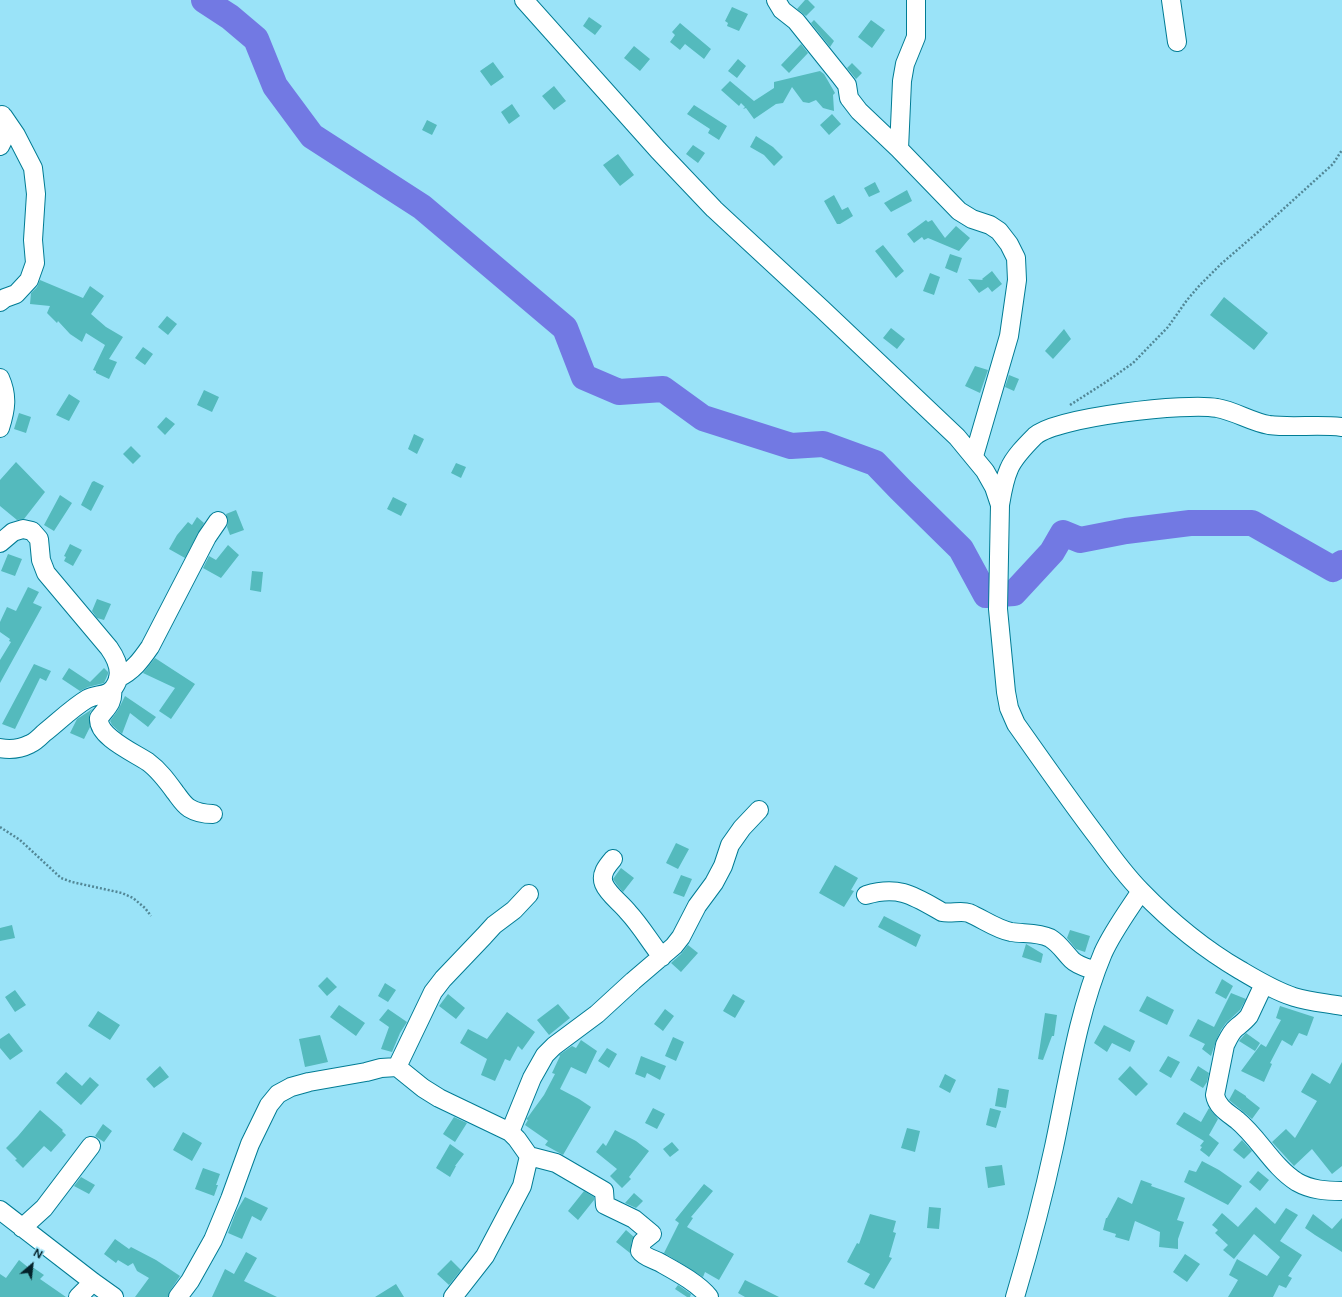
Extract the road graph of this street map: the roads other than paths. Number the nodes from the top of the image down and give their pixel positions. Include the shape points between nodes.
1 (524, 0) edge
2 (776, 0) edge
3 (916, 0) edge
4 (1171, 0) edge
5 (1177, 42) dead end
6 (2, 113) edge
7 (0, 146) edge
8 (899, 149) junction
9 (0, 302) edge
10 (0, 378) edge
11 (1342, 427) edge
12 (0, 428) edge
13 (974, 456) junction
14 (1000, 505) junction
15 (218, 521) dead end
16 (0, 543) edge
17 (115, 684) junction
18 (0, 748) edge
19 (759, 810) dead end
20 (213, 814) dead end
21 (613, 859) dead end
22 (1141, 891) junction
23 (529, 894) dead end
24 (866, 895) dead end
25 (662, 957) junction
26 (1096, 971) junction
27 (1264, 984) junction
28 (1342, 1006) edge
29 (397, 1067) junction
30 (510, 1132) junction
31 (91, 1146) dead end
32 (529, 1156) junction
33 (1342, 1190) edge
34 (0, 1210) edge
35 (22, 1228) junction
36 (93, 1282) junction
37 (78, 1297) edge
38 (114, 1297) edge
39 (178, 1297) edge
40 (453, 1297) edge
41 (709, 1297) edge
42 (1015, 1297) edge

1 - 13 street via 658,150 714,208 957,437
2 - 8 street via 836,70 847,85 850,98 860,111
3 - 8 street via 916,37 905,64 902,81
4 - 5 street
6 - 7 street via 6,126
6 - 9 street via 33,168 36,194 33,240 35,263 29,280 16,294
8 - 13 street via 959,211 999,231 1016,258 1017,280 1009,336
10 - 12 street via 5,389 6,409
11 - 14 street via 1270,425 1216,408 1186,407 1125,412 1074,422 1036,435 1020,452 1009,469
13 - 14 street via 994,487
14 - 22 street via 998,609 1009,708 1016,724 1076,809
15 - 17 street via 207,537 150,646 130,672
16 - 17 street via 13,532 22,529 32,531 39,538 41,560 46,573 114,654 119,670
17 - 18 street via 102,696 89,698 31,744 19,748
17 - 20 street via 112,701 99,718 100,726 106,734 161,773 190,808 204,814
19 - 25 street via 730,845 714,883 681,937
21 - 25 street via 603,875 607,889 629,913
22 - 26 street via 1115,931
22 - 27 street via 1209,950
23 - 29 street via 514,910 494,925 442,979 433,992
24 - 26 street via 878,891 909,894 942,912 968,913 1010,932 1040,935 1064,949 1077,964
25 - 30 street via 592,1019 545,1055 532,1078
26 - 42 street via 1074,1048 1040,1212
27 - 28 street via 1293,997
27 - 33 street via 1246,1021 1236,1028 1225,1045 1216,1100 1251,1133 1293,1179 1316,1190
29 - 30 street via 422,1088 439,1098
29 - 39 street via 309,1082 278,1094 269,1104 250,1144 213,1240
30 - 32 street
31 - 35 street via 44,1208
32 - 40 street via 522,1186 485,1256
32 - 41 street via 556,1163 604,1191 605,1205 634,1219 652,1234 642,1242 640,1251 697,1286
34 - 35 street
35 - 36 street
36 - 37 street
36 - 38 street

